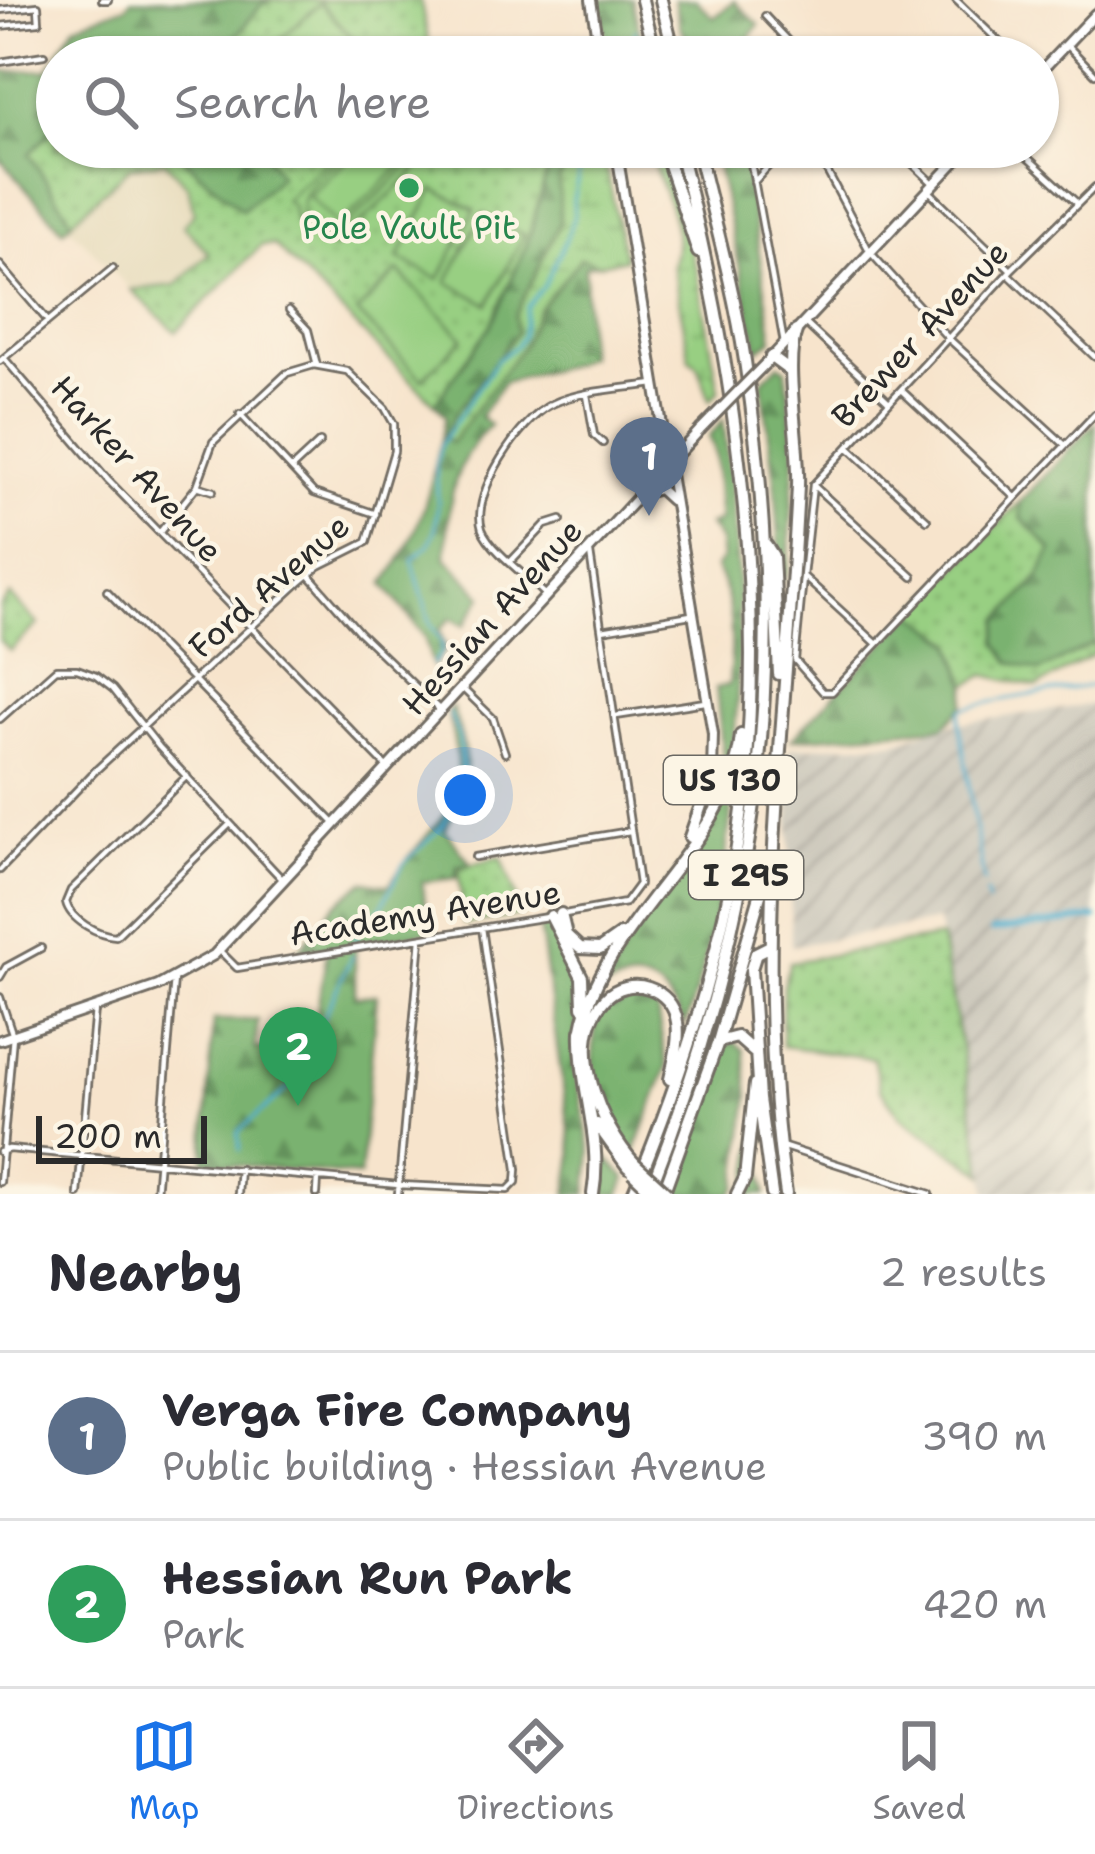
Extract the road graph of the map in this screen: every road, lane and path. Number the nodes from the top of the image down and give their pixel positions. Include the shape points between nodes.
1 (590, 0) edge
2 (642, 0) edge
3 (661, 0) edge
4 (956, 0) edge
5 (0, 10) edge
6 (1095, 14) edge
7 (765, 16) dead end
8 (0, 26) edge
9 (596, 36) edge
10 (651, 36) edge
11 (670, 36) edge
12 (784, 36) edge
13 (993, 36) edge
14 (1066, 44) junction
15 (1059, 52) edge
16 (36, 56) edge
17 (0, 62) edge
18 (1095, 74) edge
19 (619, 168) edge
20 (671, 168) edge
21 (684, 168) edge
22 (702, 168) edge
23 (752, 168) edge
24 (767, 168) edge
25 (825, 168) edge
26 (914, 168) edge
27 (949, 168) edge
28 (1039, 168) edge
29 (754, 182) junction
30 (931, 187) junction
31 (1095, 187) edge
32 (1078, 203) junction
33 (870, 253) junction
34 (0, 265) edge
35 (113, 268) dead end
36 (1010, 272) junction
37 (710, 278) junction
38 (289, 310) dead end
39 (49, 321) junction
40 (800, 327) junction
41 (948, 338) junction
42 (784, 344) junction
43 (1095, 357) edge
44 (2, 359) edge
45 (769, 360) junction
46 (316, 365) junction
47 (792, 374) junction
48 (654, 384) junction
49 (901, 389) junction
50 (587, 395) junction
51 (889, 402) junction
52 (240, 414) junction
53 (1095, 414) edge
54 (320, 442) dead end
55 (603, 443) dead end
56 (1065, 445) junction
57 (848, 446) junction
58 (667, 463) junction
59 (292, 469) junction
60 (813, 485) junction
61 (197, 487) junction
62 (213, 491) dead end
63 (637, 496) junction
64 (1015, 497) junction
65 (673, 502) junction
66 (377, 514) junction
67 (561, 520) dead end
68 (927, 520) dead end
69 (160, 532) junction
70 (764, 542) junction
71 (589, 548) junction
72 (511, 561) junction
73 (309, 575) junction
74 (803, 576) junction
75 (913, 577) dead end
76 (107, 591) dead end
77 (547, 596) junction
78 (693, 615) junction
79 (252, 630) junction
80 (602, 630) junction
81 (876, 643) junction
82 (749, 673) junction
83 (195, 683) junction
84 (462, 688) junction
85 (708, 701) junction
86 (441, 710) junction
87 (616, 716) junction
88 (0, 719) edge
89 (779, 725) junction
90 (144, 726) junction
91 (505, 753) dead end
92 (387, 767) junction
93 (712, 774) joint
94 (187, 776) junction
95 (334, 823) junction
96 (230, 824) junction
97 (632, 831) junction
98 (771, 845) junction
99 (476, 856) dead end
100 (0, 870) edge
101 (670, 871) junction
102 (282, 879) junction
103 (556, 915) junction
104 (632, 925) junction
105 (482, 928) junction
106 (421, 938) junction
107 (40, 947) dead end
108 (768, 947) junction
109 (220, 951) junction
110 (751, 975) junction
111 (0, 976) edge
112 (174, 979) junction
113 (0, 997) edge
114 (95, 1009) junction
115 (728, 1010) junction
116 (581, 1033) junction
117 (13, 1036) junction
118 (0, 1040) edge
119 (718, 1042) junction
120 (755, 1053) junction
121 (758, 1081) junction
122 (588, 1105) junction
123 (657, 1132) junction
124 (779, 1145) junction
125 (764, 1147) junction
126 (2, 1151) edge
127 (82, 1155) junction
128 (159, 1162) junction
129 (633, 1168) junction
130 (240, 1169) junction
131 (318, 1178) junction
132 (0, 1182) edge
133 (399, 1185) junction
134 (78, 1194) edge
135 (156, 1194) edge
136 (238, 1194) edge
137 (316, 1194) edge
138 (398, 1194) edge
139 (592, 1194) edge
140 (633, 1194) edge
141 (659, 1194) edge
142 (737, 1194) edge
143 (772, 1194) edge
144 (786, 1194) edge
145 (930, 1194) edge

1 - 9 main road
2 - 10 highway
3 - 11 highway
4 - 13 street
5 - 8 street via 38,6 39,22
6 - 14 main road
7 - 12 street
14 - 15 main road
14 - 18 street
16 - 17 street
19 - 48 main road
20 - 37 highway
21 - 37 highway, I 295
22 - 70 highway, I 295 via 745,361
23 - 29 street
24 - 29 street
25 - 33 street
26 - 30 street
27 - 30 main road, Hessian Avenue
28 - 32 street
29 - 42 street
30 - 33 main road, Hessian Avenue
30 - 36 street
31 - 32 street, Brewer Avenue
32 - 36 street, Brewer Avenue
33 - 40 main road, Hessian Avenue
33 - 41 street
34 - 39 street
35 - 39 street
36 - 41 street, Brewer Avenue
36 - 43 street
37 - 82 highway, I 295 via 742,489
38 - 46 street via 308,330
39 - 44 street
40 - 42 main road, Hessian Avenue
40 - 47 highway via 791,344
40 - 51 street
41 - 49 street, Brewer Avenue
41 - 56 street
42 - 45 main road, Hessian Avenue
44 - 69 street, Harker Avenue
45 - 47 highway
45 - 58 main road, Hessian Avenue, bridge
46 - 52 street via 287,373
46 - 66 street, Ford Avenue via 347,371 394,424
47 - 89 highway via 798,478
48 - 50 street
48 - 58 main road
49 - 51 street, Brewer Avenue
49 - 64 street
50 - 55 street via 594,435
50 - 72 street via 538,413 497,463 480,520 486,538
51 - 57 street, Brewer Avenue
52 - 59 street
52 - 61 street via 213,442
53 - 56 street
54 - 59 street
56 - 64 street
57 - 60 street, Brewer Avenue
57 - 68 street
58 - 63 main road, Hessian Avenue
58 - 65 main road
59 - 66 street via 314,494
60 - 74 street
60 - 75 street
61 - 62 street
61 - 69 street
63 - 65 main road via 659,489
63 - 71 main road, Hessian Avenue
64 - 81 street
65 - 78 main road
66 - 73 street, Ford Avenue via 363,546
67 - 72 street via 545,525
69 - 79 street, Harker Avenue
70 - 89 highway, US 130 via 772,556
70 - 141 highway, I 295 via 763,726 747,867
71 - 77 main road, Hessian Avenue
71 - 80 street
72 - 77 street
73 - 79 street, Ford Avenue
73 - 86 street
74 - 81 street
74 - 81 street via 796,660 824,692
76 - 83 street
77 - 84 main road, Hessian Avenue
78 - 80 street
78 - 85 main road
79 - 83 street, Ford Avenue
79 - 92 street, Harker Avenue
80 - 87 street
82 - 101 highway, US 130 via 733,773
82 - 123 highway, I 295 via 741,817 725,910
83 - 90 street, Ford Avenue
83 - 95 street
84 - 86 main road, Hessian Avenue
84 - 91 street via 493,718
85 - 87 street
85 - 93 main road
86 - 92 main road, Hessian Avenue
87 - 97 street
88 - 90 street via 50,673 70,668 108,684
89 - 98 highway, US 130
90 - 94 street
90 - 100 street, Ford Avenue
92 - 95 main road, Hessian Avenue
93 - 101 highway via 697,824
94 - 96 street
94 - 96 street via 71,890 66,909 116,936
95 - 102 main road, Hessian Avenue
96 - 102 street
97 - 99 street
97 - 103 street, Academy Avenue via 638,889 626,903
98 - 108 highway, US 130
98 - 115 highway
101 - 104 highway, US 130
102 - 109 main road, Hessian Avenue
103 - 104 highway via 569,940 590,951
103 - 105 street, Academy Avenue
103 - 116 highway via 583,981
104 - 116 highway, US 130 via 604,968
105 - 106 street, Academy Avenue
105 - 133 street via 516,1182 508,1190
106 - 109 street, Academy Avenue via 237,968
106 - 133 street
107 - 111 street
108 - 110 highway via 753,957
108 - 124 highway, US 130
109 - 112 main road, Hessian Avenue
110 - 115 highway
110 - 120 highway
112 - 114 main road, Hessian Avenue
112 - 128 street
113 - 117 street
114 - 117 main road, Hessian Avenue
114 - 127 street
115 - 119 highway
116 - 122 highway, US 130
117 - 118 main road, Hessian Avenue
117 - 126 street
119 - 120 highway via 737,1037
119 - 141 highway
120 - 121 highway
121 - 125 highway
121 - 142 highway
122 - 129 highway, US 130
122 - 139 highway
123 - 129 highway via 677,1020 658,992 626,987 598,1010 590,1062 604,1119
123 - 140 highway, I 295
124 - 125 street
124 - 144 highway, US 130
124 - 145 street
125 - 143 highway
126 - 127 street
126 - 132 street
127 - 128 street
127 - 134 street
128 - 130 street
128 - 135 street
129 - 141 highway, bridge
130 - 131 street
130 - 136 street
131 - 133 street
131 - 137 street
133 - 138 street

